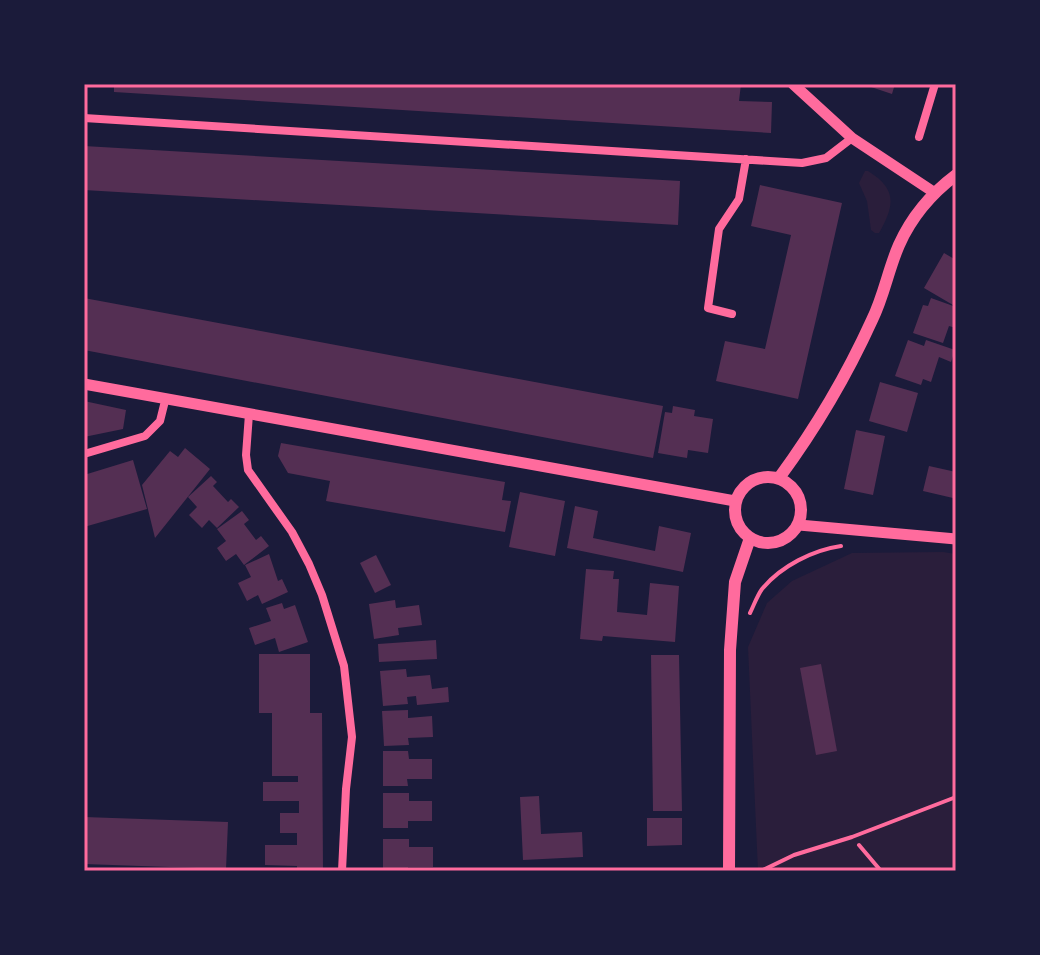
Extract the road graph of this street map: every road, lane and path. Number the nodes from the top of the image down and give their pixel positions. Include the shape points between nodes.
1 (793, 84) edge
2 (935, 84) edge
3 (84, 118) edge
4 (919, 137) dead end
5 (852, 138) junction
6 (746, 159) junction
7 (956, 175) edge
8 (935, 193) junction
9 (732, 314) dead end
10 (84, 384) edge
11 (165, 401) junction
12 (249, 414) junction
13 (84, 454) edge
14 (779, 478) junction
15 (735, 501) junction
16 (799, 525) junction
17 (750, 538) junction
18 (956, 539) edge
19 (852, 545) dead end
20 (749, 613) dead end
21 (956, 797) edge
22 (852, 837) junction
23 (342, 871) edge
24 (729, 871) edge
25 (761, 871) edge
26 (881, 871) edge

1 - 5 street
2 - 4 street
3 - 6 street
5 - 6 street via 826,158 802,163
5 - 8 street
6 - 9 street via 739,199 719,229 708,308
7 - 8 main road
8 - 14 main road via 899,244 873,319
10 - 11 street
11 - 12 street
11 - 13 street via 160,421 145,436
12 - 15 street
12 - 23 street via 248,470 309,564 344,666 352,737
14 - 15 main road via 755,479
14 - 16 main road via 798,493
15 - 17 main road via 738,526
16 - 17 main road via 772,544
16 - 18 street
17 - 24 main road via 735,582 730,650
19 - 20 path via 812,552 762,589
21 - 22 lane
22 - 25 lane
22 - 26 path

